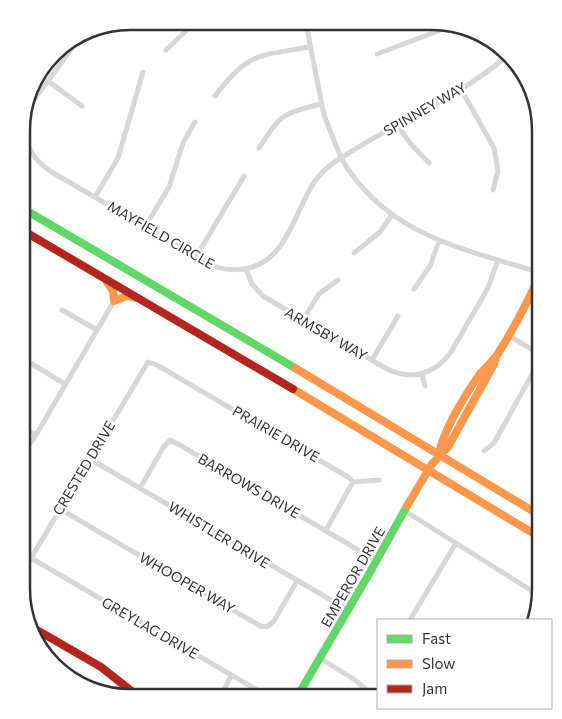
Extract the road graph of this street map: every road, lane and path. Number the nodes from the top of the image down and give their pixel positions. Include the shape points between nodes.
1 (187, 30) edge
2 (307, 30) edge
3 (438, 30) edge
4 (310, 46) junction
5 (73, 48) edge
6 (166, 50) dead end
7 (377, 54) dead end
8 (503, 59) edge
9 (143, 72) dead end
10 (48, 81) junction
11 (461, 89) junction
12 (215, 96) dead end
13 (34, 102) edge
14 (321, 104) junction
15 (82, 106) dead end
16 (195, 122) dead end
17 (397, 125) junction
18 (259, 148) dead end
19 (30, 150) edge
20 (341, 158) junction
21 (429, 163) dead end
22 (244, 176) dead end
23 (493, 190) dead end
24 (95, 197) junction
25 (30, 213) edge
26 (392, 215) junction
27 (146, 227) junction
28 (30, 235) edge
29 (439, 241) junction
30 (354, 253) dead end
31 (196, 257) junction
32 (498, 260) junction
33 (246, 269) junction
34 (532, 270) edge
35 (105, 278) junction
36 (338, 280) dead end
37 (414, 289) dead end
38 (532, 293) edge
39 (140, 299) junction
40 (114, 301) junction
41 (62, 310) dead end
42 (398, 316) dead end
43 (303, 320) junction
44 (97, 330) junction
45 (508, 335) junction
46 (532, 350) edge
47 (372, 360) junction
48 (148, 362) joint
49 (30, 363) edge
50 (532, 372) edge
51 (422, 374) junction
52 (65, 384) junction
53 (425, 386) dead end
54 (30, 432) edge
55 (36, 435) junction
56 (30, 444) edge
57 (484, 451) dead end
58 (439, 454) junction
59 (90, 459) junction
60 (429, 469) junction
61 (379, 480) dead end
62 (353, 482) junction
63 (140, 488) junction
64 (60, 508) junction
65 (532, 511) edge
66 (405, 512) junction
67 (326, 530) junction
68 (532, 533) edge
69 (456, 543) junction
70 (31, 558) joint
71 (377, 561) junction
72 (297, 581) junction
73 (532, 591) edge
74 (348, 610) junction
75 (411, 619) edge
76 (40, 632) edge
77 (320, 658) junction
78 (231, 676) junction
79 (122, 681) junction
80 (117, 688) edge
81 (130, 689) edge
82 (223, 689) edge
83 (255, 689) edge
84 (302, 689) edge
85 (366, 689) edge

1 - 6 street
2 - 4 street
3 - 7 street
4 - 12 street via 266,54 249,61
4 - 14 street
5 - 10 street, MAYFIELD CIRCLE
8 - 11 street, SPINNEY WAY
9 - 24 street via 118,158
10 - 13 street, MAYFIELD CIRCLE
10 - 15 street
11 - 17 street, SPINNEY WAY
11 - 23 street via 494,148 498,171
14 - 18 street via 287,113 271,128
14 - 20 street
16 - 27 street via 169,187
17 - 20 street, SPINNEY WAY
17 - 21 street
19 - 24 street, MAYFIELD CIRCLE via 50,171
20 - 26 street via 364,190
20 - 33 street, MAYFIELD CIRCLE via 316,179 276,252
22 - 31 street
24 - 27 street, MAYFIELD CIRCLE
25 - 58 main road
26 - 29 street
26 - 30 street via 380,232
27 - 31 street, MAYFIELD CIRCLE
28 - 35 main road
29 - 32 street
29 - 37 street via 430,266
31 - 33 street, MAYFIELD CIRCLE via 220,269
32 - 34 street
32 - 51 street via 488,288 451,352 439,366
33 - 43 street, ARMSBY WAY via 252,284 263,296
35 - 39 main road
35 - 40 main road via 114,291
36 - 43 street via 319,294
38 - 45 main road, EMPEROR DRIVE
39 - 40 main road via 127,296
39 - 60 main road
40 - 44 street
41 - 44 street
42 - 47 street
43 - 47 street, ARMSBY WAY
44 - 52 street
45 - 46 street
45 - 58 main road, EMPEROR DRIVE via 496,357 474,383 441,443
47 - 51 street, ARMSBY WAY via 396,373
48 - 59 street, CRESTED DRIVE
48 - 62 street, PRAIRIE DRIVE
49 - 52 street
50 - 57 street via 494,442
51 - 53 street
52 - 55 street
54 - 55 street
55 - 56 street
58 - 60 main road, EMPEROR DRIVE
58 - 65 main road
59 - 63 street, WHISTLER DRIVE
59 - 64 street, CRESTED DRIVE
60 - 66 main road, EMPEROR DRIVE
60 - 68 main road
61 - 62 street
62 - 67 street
63 - 67 street, BARROWS DRIVE via 170,440
63 - 72 street, WHISTLER DRIVE
64 - 70 street, CRESTED DRIVE
64 - 72 street, WHOOPER WAY via 260,626 267,627 274,621
66 - 69 street
66 - 71 main road, EMPEROR DRIVE
67 - 71 street, BARROWS DRIVE
69 - 73 street
69 - 75 street
70 - 78 street, GREYLAG DRIVE
71 - 74 main road, EMPEROR DRIVE
72 - 74 street, WHISTLER DRIVE
74 - 77 main road, EMPEROR DRIVE
76 - 79 main road
77 - 84 main road, EMPEROR DRIVE
77 - 85 street
78 - 82 street
78 - 83 street, GREYLAG DRIVE
79 - 80 street
79 - 81 main road

